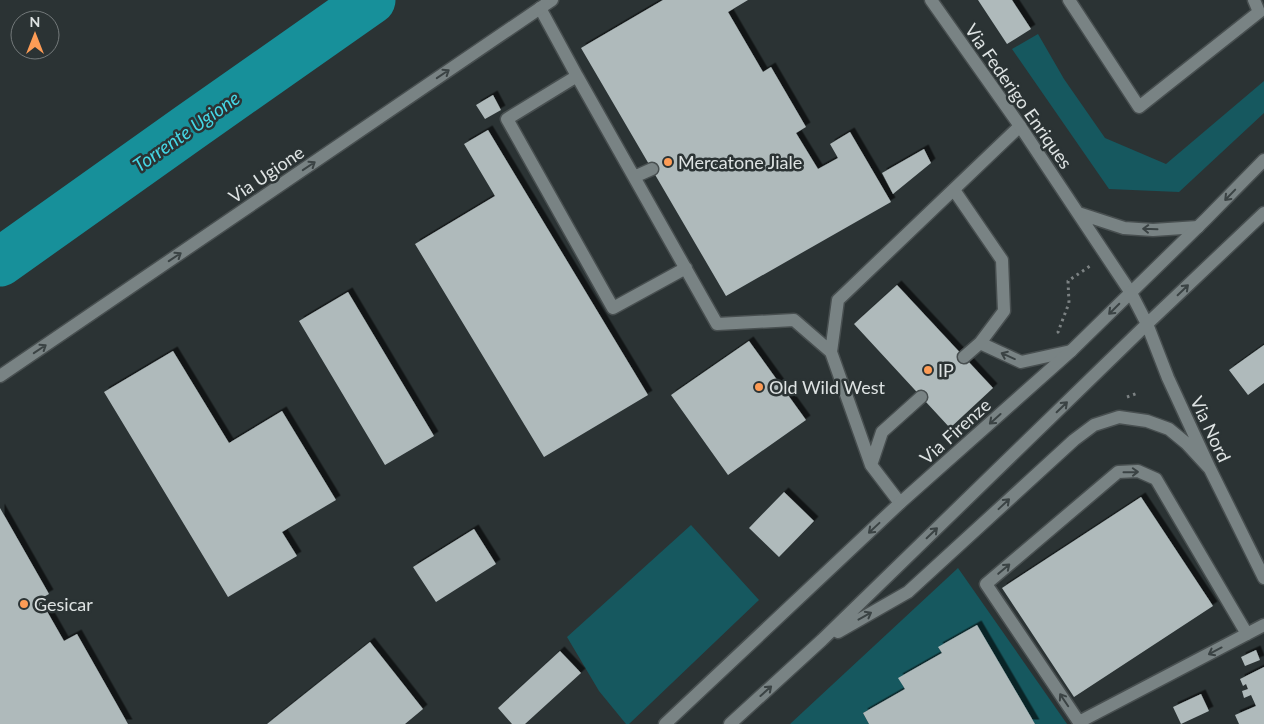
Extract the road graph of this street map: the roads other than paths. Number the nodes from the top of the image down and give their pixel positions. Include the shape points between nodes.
1 (552, 0) edge
2 (1069, 0) edge
3 (1254, 0) edge
4 (933, 1) edge
5 (540, 8) junction
6 (577, 76) junction
7 (1020, 126) junction
8 (1264, 160) edge
9 (652, 169) dead end
10 (634, 177) junction
11 (954, 190) junction
12 (1078, 213) junction
13 (1264, 213) edge
14 (1198, 227) junction
15 (686, 268) junction
16 (1131, 293) junction
17 (1147, 324) junction
18 (980, 343) junction
19 (831, 352) junction
20 (1071, 352) junction
21 (964, 357) dead end
22 (0, 376) edge
23 (921, 397) dead end
24 (871, 465) junction
25 (1210, 469) junction
26 (900, 503) junction
27 (1264, 578) edge
28 (1256, 629) edge
29 (822, 640) junction
30 (665, 724) edge
31 (730, 724) edge

1 - 5 street, Via Ugione
2 - 3 street via 1139,107 1258,12
4 - 7 street, Via Federigo Enriques
5 - 6 street
22 -> 5 street, Via Ugione
6 - 10 street
6 - 15 street via 507,119 613,308
7 - 11 street
7 - 12 street, Via Federigo Enriques
8 -> 14 street, Via Firenze
9 - 10 street
10 - 15 street
11 - 18 street via 1002,260 1004,311
11 - 19 street via 838,300
14 -> 12 street via 1124,228
12 - 16 street, Via Federigo Enriques
17 -> 13 street
14 - 16 street, Via Firenze
15 - 19 street via 717,324 794,320
16 - 17 street, Via Nord
16 -> 20 street, Via Firenze
17 - 25 street, Via Nord
29 -> 17 street
20 -> 18 street via 1021,362
18 - 21 street
19 - 24 street
20 -> 26 street, Via Firenze
23 - 24 street via 882,432
24 - 26 street
25 - 27 street, Via Nord
29 -> 25 street via 908,592 1094,425 1118,417 1147,421 1169,430 1186,442
26 -> 30 street, Via Firenze
28 -> 28 street via 1079,722 986,584 1118,472 1138,471 1156,479
31 -> 29 street

